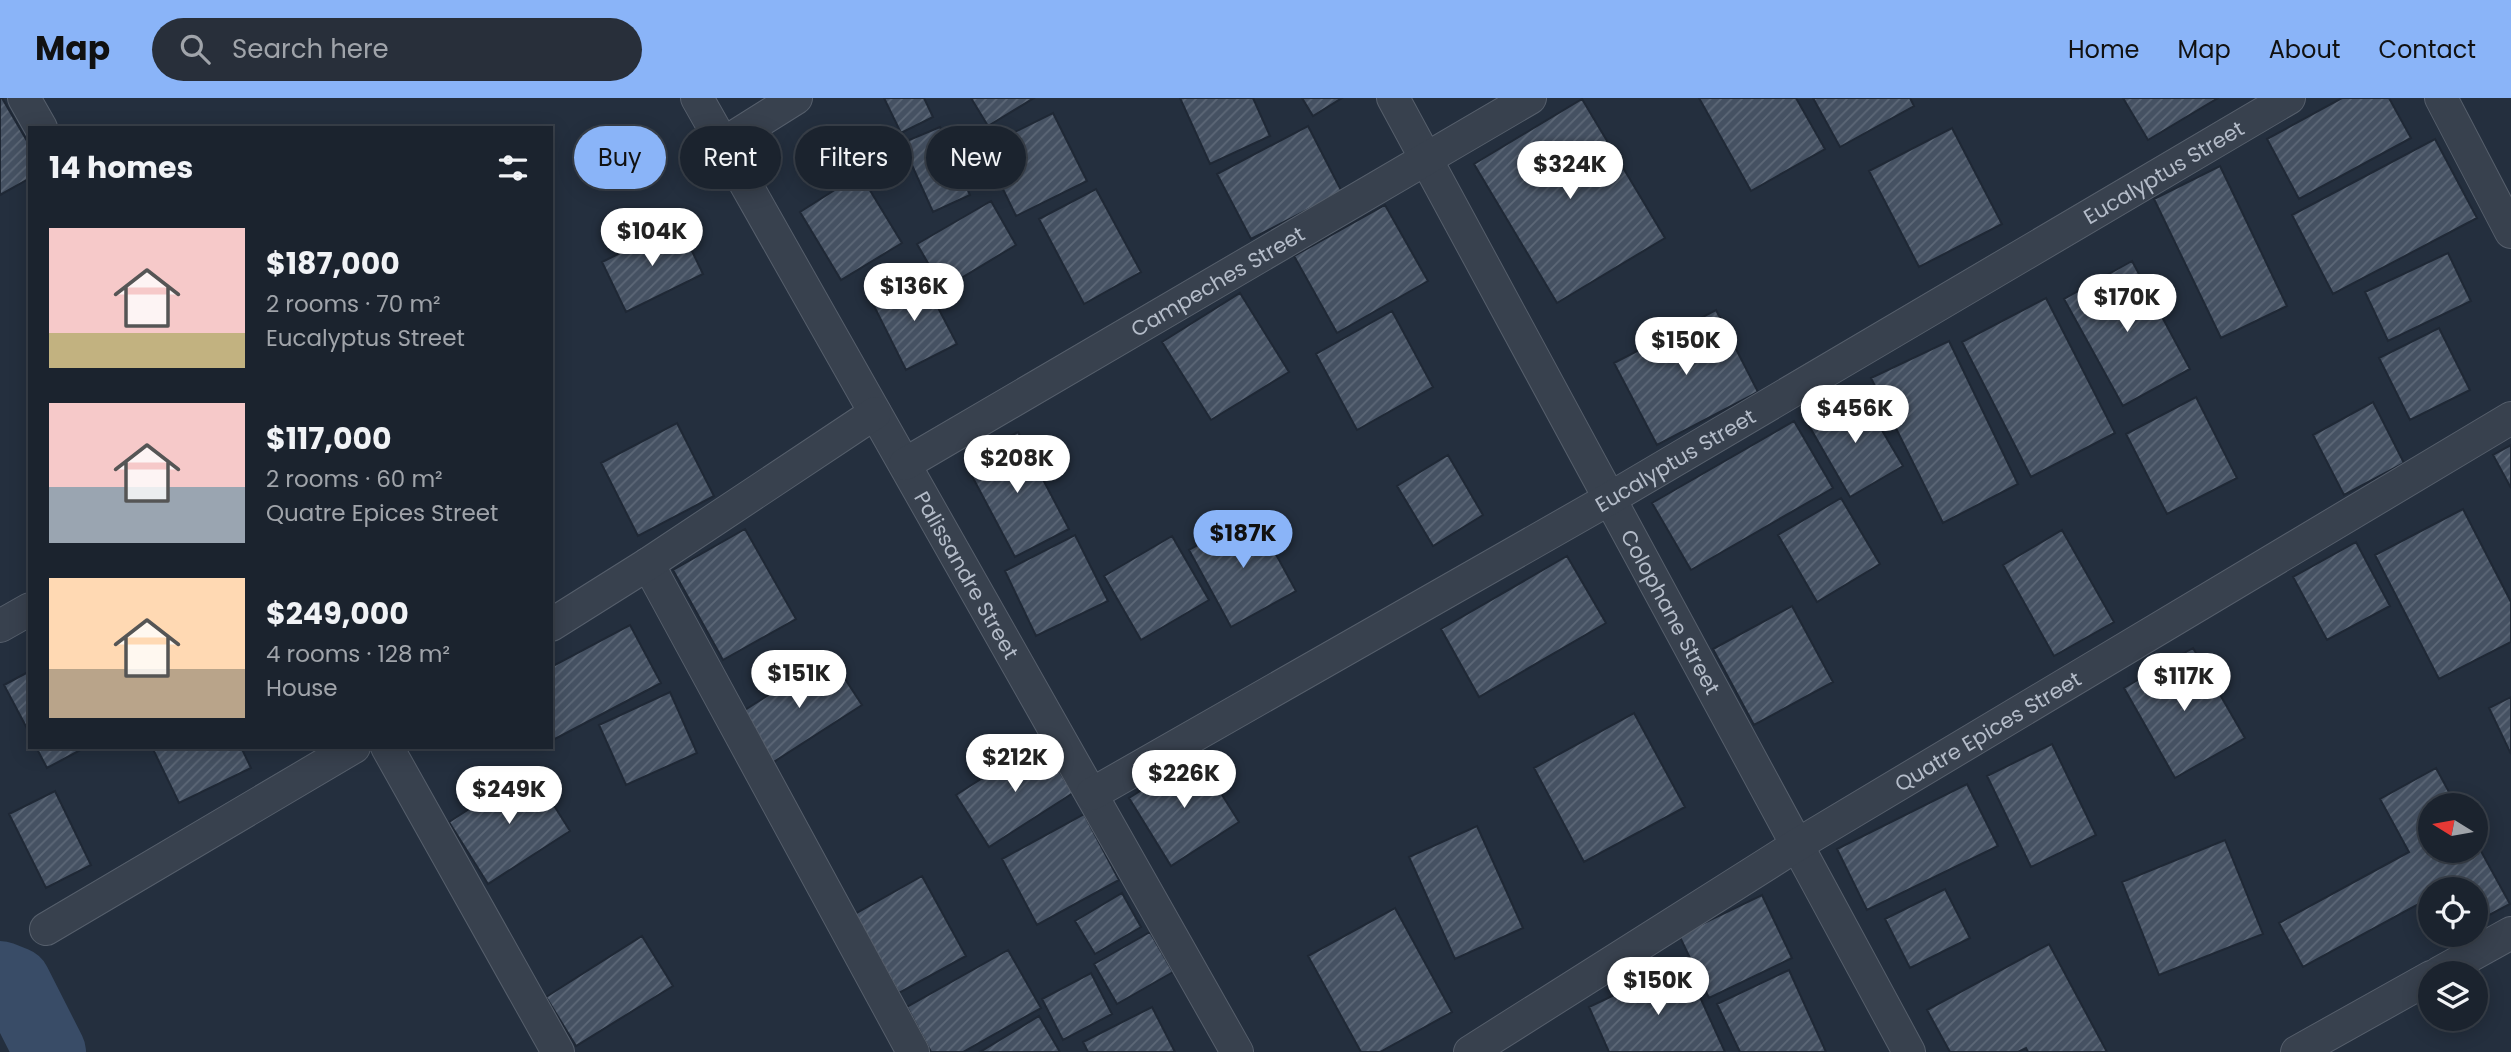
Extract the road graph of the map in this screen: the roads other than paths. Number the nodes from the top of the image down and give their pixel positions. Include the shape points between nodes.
1 (24, 98) edge
2 (697, 98) edge
3 (796, 98) edge
4 (1393, 98) edge
5 (1530, 98) edge
6 (2289, 98) edge
7 (2441, 98) edge
8 (40, 126) edge
9 (712, 126) edge
10 (753, 126) edge
11 (1426, 159) junction
12 (748, 189) edge
13 (2511, 232) edge
14 (876, 413) junction
15 (2511, 418) edge
16 (905, 464) junction
17 (1609, 499) junction
18 (648, 564) junction
19 (28, 610) edge
20 (553, 624) edge
21 (0, 625) edge
22 (351, 749) edge
23 (388, 749) edge
24 (1092, 794) junction
25 (1797, 845) junction
26 (46, 929) dead end
27 (2511, 933) edge
28 (2461, 961) edge
29 (2418, 984) edge
30 (558, 1052) edge
31 (912, 1052) edge
32 (1237, 1052) edge
33 (1470, 1052) edge
34 (1909, 1052) edge
35 (2297, 1052) edge

1 - 8 street
2 - 9 street, Palissandre Street
3 - 10 street
4 - 11 street, Colophane Street
5 - 11 street, Campeches Street
6 - 17 street, Eucalyptus Street
7 - 13 street
11 - 16 street, Campeches Street
11 - 17 street, Colophane Street
12 - 14 street, Palissandre Street
14 - 16 street, Palissandre Street
14 - 18 street
15 - 25 street, Quatre Epices Street
16 - 24 street, Palissandre Street
17 - 24 street, Eucalyptus Street
17 - 25 street, Colophane Street
18 - 20 street
18 - 31 street
19 - 21 street
22 - 26 street
23 - 30 street
24 - 32 street, Palissandre Street
25 - 33 street, Quatre Epices Street
25 - 34 street, Colophane Street
27 - 28 street
29 - 35 street

